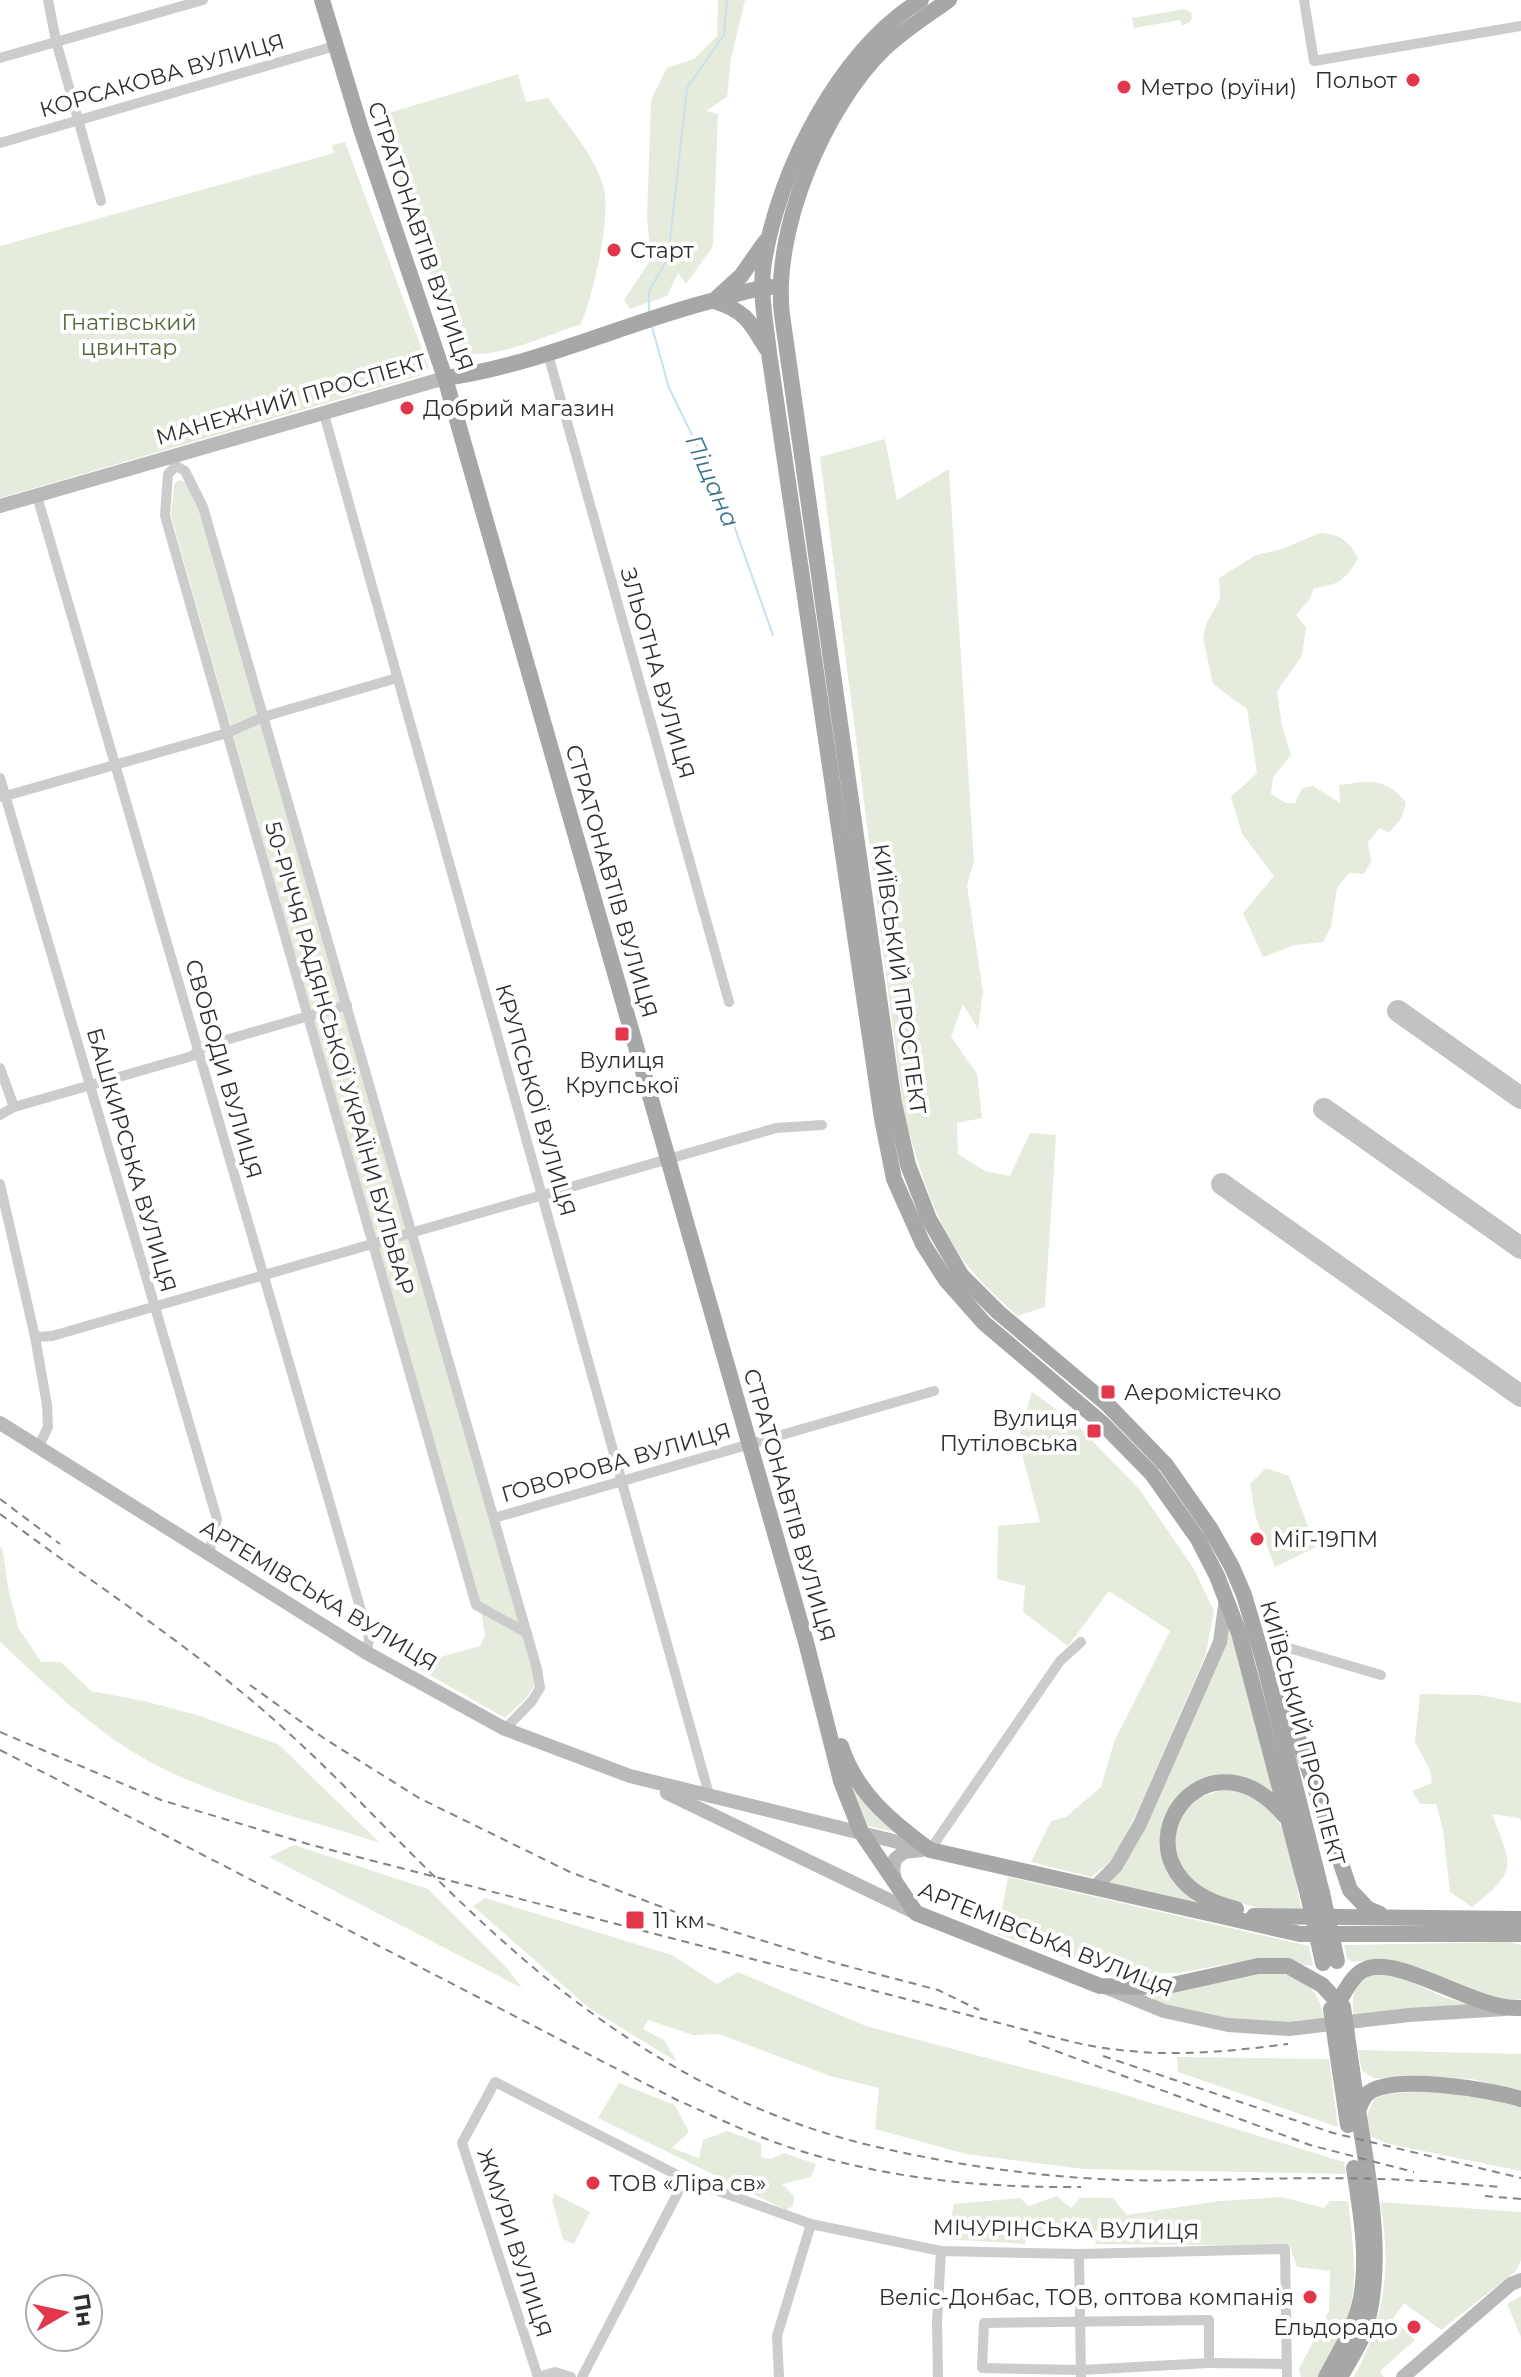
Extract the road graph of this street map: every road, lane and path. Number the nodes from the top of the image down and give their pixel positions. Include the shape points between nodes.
1 (48, 0) edge
2 (203, 0) edge
3 (322, 0) edge
4 (921, 0) edge
5 (949, 0) edge
6 (1304, 0) edge
7 (1521, 26) edge
8 (56, 41) junction
9 (335, 46) junction
10 (0, 58) edge
11 (77, 121) junction
12 (0, 143) edge
13 (791, 168) junction
14 (808, 173) junction
15 (101, 201) dead end
16 (770, 236) junction
17 (780, 286) junction
18 (763, 288) junction
19 (714, 301) junction
20 (769, 353) junction
21 (548, 354) junction
22 (445, 378) junction
23 (324, 414) junction
24 (174, 461) junction
25 (37, 496) junction
26 (0, 506) edge
27 (397, 678) junction
28 (263, 717) junction
29 (227, 733) junction
30 (114, 765) junction
31 (0, 778) edge
32 (3, 797) edge
33 (729, 1002) dead end
34 (347, 1005) junction
35 (308, 1016) junction
36 (199, 1052) junction
37 (0, 1068) edge
38 (89, 1085) junction
39 (14, 1107) junction
40 (0, 1115) edge
41 (822, 1125) dead end
42 (668, 1157) junction
43 (0, 1184) edge
44 (541, 1194) junction
45 (411, 1232) junction
46 (372, 1243) junction
47 (262, 1275) junction
48 (154, 1306) junction
49 (35, 1337) junction
50 (1048, 1354) junction
51 (1041, 1372) junction
52 (1078, 1379) junction
53 (934, 1391) dead end
54 (1067, 1393) junction
55 (0, 1423) edge
56 (750, 1443) junction
57 (38, 1448) junction
58 (622, 1480) junction
59 (494, 1518) junction
60 (209, 1554) junction
61 (1224, 1572) junction
62 (1244, 1595) junction
63 (1226, 1598) junction
64 (527, 1633) junction
65 (806, 1642) junction
66 (1081, 1642) dead end
67 (367, 1653) junction
68 (1262, 1655) junction
69 (1381, 1675) dead end
70 (505, 1729) junction
71 (630, 1776) junction
72 (841, 1781) junction
73 (710, 1798) junction
74 (1287, 1819) junction
75 (821, 1823) junction
76 (861, 1832) junction
77 (930, 1850) junction
78 (896, 1884) junction
79 (1094, 1888) junction
80 (1315, 1894) junction
81 (916, 1913) junction
82 (1205, 1913) junction
83 (1264, 1916) junction
84 (1386, 1916) junction
85 (1521, 1919) edge
86 (1517, 1936) edge
87 (1100, 1986) junction
88 (1336, 2002) junction
89 (1515, 2008) edge
90 (495, 2082) joint
91 (1521, 2099) edge
92 (1352, 2113) junction
93 (685, 2179) junction
94 (1367, 2222) junction
95 (811, 2224) junction
96 (941, 2251) junction
97 (1079, 2254) junction
98 (1521, 2280) edge
99 (1080, 2321) junction
100 (1209, 2363) junction
101 (1287, 2364) junction
102 (1081, 2373) edge
103 (538, 2377) edge
104 (571, 2377) edge
105 (582, 2377) edge
106 (779, 2377) edge
107 (938, 2377) edge
108 (1287, 2377) edge
109 (1326, 2377) edge
110 (1340, 2377) edge
111 (1403, 2377) edge

1 - 8 street
2 - 8 street
3 - 9 main road, СТРАТОНАВТІВ ВУЛИЦЯ
4 - 13 main road, КИЇВСЬКИЙ ПРОСПЕКТ via 862,52 810,127
5 - 14 main road, КИЇВСЬКИЙ ПРОСПЕКТ via 884,49 823,134
6 - 7 street via 1314,61
8 - 10 street
8 - 11 street
9 - 11 street, КОРСАКОВА ВУЛИЦЯ
9 - 22 main road, СТРАТОНАВТІВ ВУЛИЦЯ
11 - 12 street, КОРСАКОВА ВУЛИЦЯ
11 - 15 street
13 - 14 main road
13 - 16 main road, КИЇВСЬКИЙ ПРОСПЕКТ
14 - 17 main road, КИЇВСЬКИЙ ПРОСПЕКТ via 789,229
16 - 18 main road, КИЇВСЬКИЙ ПРОСПЕКТ
16 - 19 main road via 741,276
17 - 18 main road, МАНЕЖНИЙ ПРОСПЕКТ
17 - 50 main road, КИЇВСЬКИЙ ПРОСПЕКТ via 894,1103 908,1165 929,1219 961,1275
18 - 19 main road, МАНЕЖНИЙ ПРОСПЕКТ
18 - 20 main road, КИЇВСЬКИЙ ПРОСПЕКТ
19 - 20 main road via 748,318
19 - 21 main road, МАНЕЖНИЙ ПРОСПЕКТ
20 - 51 main road, КИЇВСЬКИЙ ПРОСПЕКТ via 894,1179 946,1280 984,1323
21 - 22 main road, МАНЕЖНИЙ ПРОСПЕКТ
21 - 33 street, ЗЛЬОТНА ВУЛИЦЯ
22 - 23 main road, МАНЕЖНИЙ ПРОСПЕКТ
22 - 42 main road, СТРАТОНАВТІВ ВУЛИЦЯ
23 - 24 main road, МАНЕЖНИЙ ПРОСПЕКТ
23 - 27 street, КРУПСЬКОЇ ВУЛИЦЯ
24 - 25 main road, МАНЕЖНИЙ ПРОСПЕКТ
24 - 28 street, 50-РІЧЧЯ РАДЯНСЬКОЇ УКРАЇНИ БУЛЬВАР via 203,507
24 - 29 street, 50-РІЧЧЯ РАДЯНСЬКОЇ УКРАЇНИ БУЛЬВАР via 165,516
25 - 26 main road, МАНЕЖНИЙ ПРОСПЕКТ
25 - 30 street, СВОБОДИ ВУЛИЦЯ
27 - 28 street
27 - 44 street, КРУПСЬКОЇ ВУЛИЦЯ
28 - 29 street
28 - 34 street, 50-РІЧЧЯ РАДЯНСЬКОЇ УКРАЇНИ БУЛЬВАР
29 - 30 street
29 - 35 street, 50-РІЧЧЯ РАДЯНСЬКОЇ УКРАЇНИ БУЛЬВАР
30 - 32 street
30 - 36 street, СВОБОДИ ВУЛИЦЯ
31 - 32 street, БАШКИРСЬКА ВУЛИЦЯ
32 - 38 street, БАШКИРСЬКА ВУЛИЦЯ
34 - 35 street
34 - 45 street, 50-РІЧЧЯ РАДЯНСЬКОЇ УКРАЇНИ БУЛЬВАР
35 - 36 street
35 - 46 street, 50-РІЧЧЯ РАДЯНСЬКОЇ УКРАЇНИ БУЛЬВАР
36 - 38 street
36 - 47 street, СВОБОДИ ВУЛИЦЯ
37 - 39 street
38 - 39 street
38 - 48 street, БАШКИРСЬКА ВУЛИЦЯ
39 - 40 street
41 - 42 street via 776,1128
42 - 44 street
42 - 56 main road, СТРАТОНАВТІВ ВУЛИЦЯ
43 - 49 street
44 - 45 street
44 - 58 street, КРУПСЬКОЇ ВУЛИЦЯ
45 - 46 street
45 - 59 street, 50-РІЧЧЯ РАДЯНСЬКОЇ УКРАЇНИ БУЛЬВАР
46 - 47 street
46 - 64 street, 50-РІЧЧЯ РАДЯНСЬКОЇ УКРАЇНИ БУЛЬВАР via 476,1605
47 - 48 street
47 - 67 street, СВОБОДИ ВУЛИЦЯ via 369,1638
48 - 49 street
48 - 60 street, БАШКИРСЬКА ВУЛИЦЯ via 217,1519
49 - 57 street via 48,1427
50 - 51 main road
50 - 52 main road, КИЇВСЬКИЙ ПРОСПЕКТ
51 - 54 main road, КИЇВСЬКИЙ ПРОСПЕКТ
52 - 54 main road
52 - 61 main road, КИЇВСЬКИЙ ПРОСПЕКТ via 1166,1465 1210,1528
53 - 56 street, ГОВОРОВА ВУЛИЦЯ
54 - 61 main road, КИЇВСЬКИЙ ПРОСПЕКТ via 1152,1474
55 - 57 main road, АРТЕМІВСЬКА ВУЛИЦЯ
56 - 58 street, ГОВОРОВА ВУЛИЦЯ
56 - 65 main road, СТРАТОНАВТІВ ВУЛИЦЯ
57 - 60 main road, АРТЕМІВСЬКА ВУЛИЦЯ
58 - 59 street, ГОВОРОВА ВУЛИЦЯ
58 - 73 street, КРУПСЬКОЇ ВУЛИЦЯ
59 - 64 street, 50-РІЧЧЯ РАДЯНСЬКОЇ УКРАЇНИ БУЛЬВАР
60 - 67 main road, АРТЕМІВСЬКА ВУЛИЦЯ
61 - 62 main road, КИЇВСЬКИЙ ПРОСПЕКТ
61 - 63 main road, КИЇВСЬКИЙ ПРОСПЕКТ
62 - 63 main road via 1236,1592
62 - 68 main road, КИЇВСЬКИЙ ПРОСПЕКТ
63 - 74 main road, КИЇВСЬКИЙ ПРОСПЕКТ
63 - 79 main road via 1220,1642 1140,1824 1116,1866
64 - 70 street, 50-РІЧЧЯ РАДЯНСЬКОЇ УКРАЇНИ БУЛЬВАР via 540,1688
65 - 72 main road, СТРАТОНАВТІВ ВУЛИЦЯ
65 - 77 main road via 845,1760 891,1821
66 - 77 street via 1060,1661
67 - 70 main road, АРТЕМІВСЬКА ВУЛИЦЯ
68 - 69 street via 1289,1648
68 - 80 main road, КИЇВСЬКИЙ ПРОСПЕКТ
68 - 84 main road via 1293,1723 1350,1890 1368,1909
70 - 71 main road, АРТЕМІВСЬКА ВУЛИЦЯ
71 - 73 main road, АРТЕМІВСЬКА ВУЛИЦЯ
71 - 81 main road, АРТЕМІВСЬКА ВУЛИЦЯ
72 - 75 main road via 844,1811
72 - 76 main road, СТРАТОНАВТІВ ВУЛИЦЯ
73 - 75 main road, АРТЕМІВСЬКА ВУЛИЦЯ
74 - 80 main road, КИЇВСЬКИЙ ПРОСПЕКТ
74 - 83 main road via 1270,1799 1250,1789 1227,1782 1207,1784 1189,1793 1174,1812 1167,1834 1170,1858 1193,1892
75 - 76 main road, АРТЕМІВСЬКА ВУЛИЦЯ
76 - 77 main road, АРТЕМІВСЬКА ВУЛИЦЯ
76 - 78 main road, СТРАТОНАВТІВ ВУЛИЦЯ
77 - 78 main road via 904,1852 895,1859
77 - 79 main road, АРТЕМІВСЬКА ВУЛИЦЯ
78 - 81 main road, СТРАТОНАВТІВ ВУЛИЦЯ
79 - 82 main road, АРТЕМІВСЬКА ВУЛИЦЯ
80 - 88 main road, bridge
81 - 87 main road, АРТЕМІВСЬКА ВУЛИЦЯ
82 - 83 main road
82 - 86 main road, АРТЕМІВСЬКА ВУЛИЦЯ via 1300,1934
83 - 84 main road
84 - 85 main road
87 - 88 main road via 1163,1987 1258,1966 1288,1966 1322,1985
87 - 89 main road, АРТЕМІВСЬКА ВУЛИЦЯ via 1164,2011 1228,2025 1289,2029
88 - 89 main road via 1365,1969 1383,1966 1474,2000
88 - 92 main road, bridge
90 - 93 street, МІЧУРІНСЬКА ВУЛИЦЯ
90 - 103 street, ЖМУРИ ВУЛИЦЯ via 462,2143
91 - 92 main road via 1467,2087 1385,2085 1366,2094
92 - 94 main road
93 - 95 street, МІЧУРІНСЬКА ВУЛИЦЯ
93 - 105 street
94 - 109 main road via 1361,2297 1351,2331
94 - 110 main road via 1375,2261 1372,2298 1363,2335
95 - 96 street, МІЧУРІНСЬКА ВУЛИЦЯ
95 - 106 street via 777,2336
96 - 97 street, МІЧУРІНСЬКА ВУЛИЦЯ
96 - 107 street
97 - 99 street
97 - 101 street, МІЧУРІНСЬКА ВУЛИЦЯ via 1285,2249
98 - 111 main road
99 - 100 street via 1209,2320
99 - 102 street
99 - 102 street via 984,2323 982,2368
100 - 101 street
100 - 102 street
101 - 108 street
103 - 104 street, ЖМУРИ ВУЛИЦЯ via 555,2372

